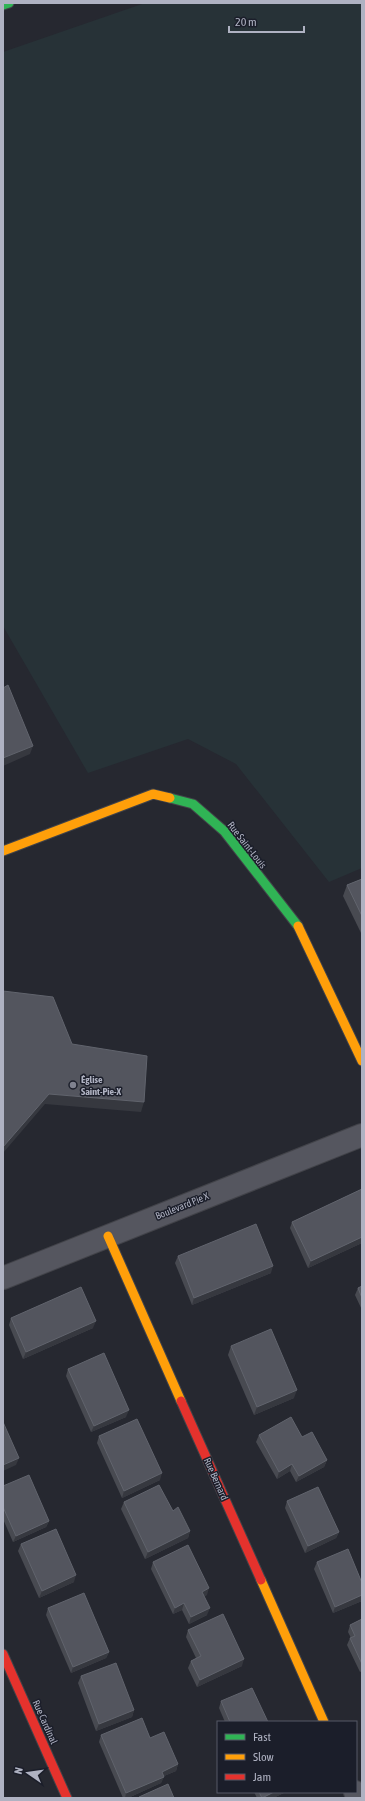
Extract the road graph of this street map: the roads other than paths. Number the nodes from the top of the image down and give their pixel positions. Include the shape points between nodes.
1 (9, 3) edge
2 (3, 6) edge
3 (3, 851) edge
4 (362, 1061) edge
5 (362, 1135) edge
6 (108, 1236) junction
7 (3, 1278) edge
8 (3, 1654) edge
9 (324, 1721) edge
10 (68, 1798) edge

1 - 2 street
3 - 4 street, Rue Saint-Louis via 153,794 193,804 224,831 297,926
5 - 6 street, Boulevard Pie X
6 - 7 street, Boulevard Pie X
6 - 9 street, Rue Bernard
8 - 10 street, Rue Cardinal

